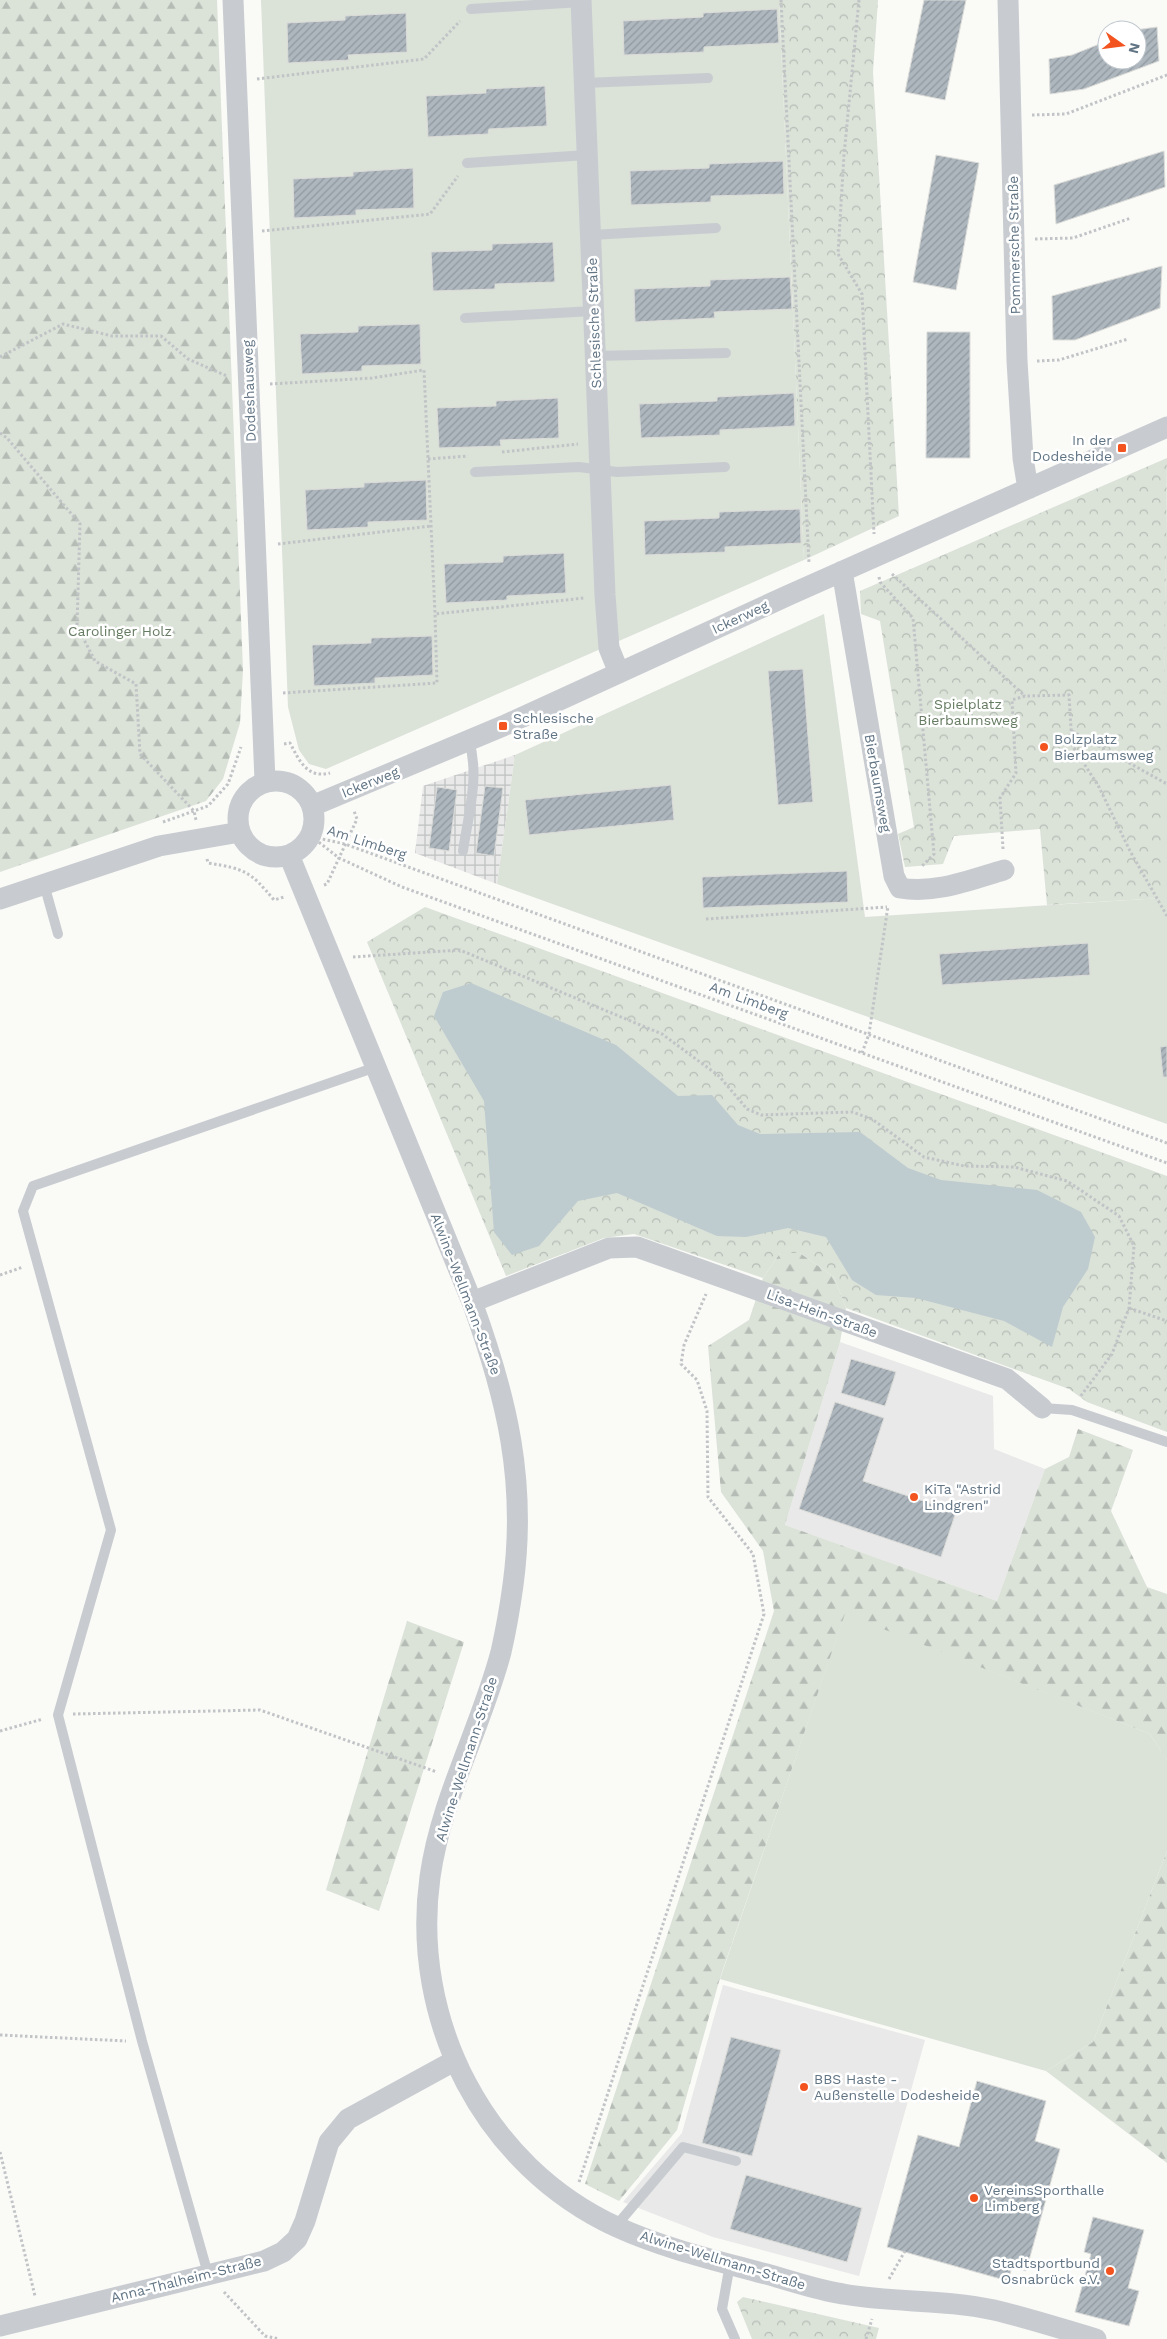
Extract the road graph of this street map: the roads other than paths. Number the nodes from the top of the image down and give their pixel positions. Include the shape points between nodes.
1 (233, 0) edge
2 (1008, 0) edge
3 (581, 1) edge
4 (471, 9) road end
5 (708, 78) dead end
6 (584, 83) junction
7 (587, 155) junction
8 (467, 163) road end
9 (716, 228) dead end
10 (591, 234) junction
11 (593, 311) junction
12 (465, 318) dead end
13 (726, 353) dead end
14 (595, 356) junction
15 (1167, 427) edge
16 (725, 467) dead end
17 (599, 470) junction
18 (475, 472) dead end
19 (1028, 489) junction
20 (842, 571) junction
21 (619, 673) junction
22 (470, 741) junction
23 (265, 781) junction
24 (312, 806) junction
25 (240, 832) junction
26 (463, 851) dead end
27 (289, 855) junction
28 (1004, 870) road end
29 (44, 884) junction
30 (0, 899) edge
31 (58, 934) dead end
32 (376, 1067) junction
33 (472, 1302) junction
34 (1042, 1408) joint
35 (1143, 1434) junction
36 (1167, 1435) edge
37 (1167, 1442) edge
38 (454, 2061) junction
39 (736, 2161) dead end
40 (616, 2226) junction
41 (730, 2264) junction
42 (208, 2274) junction
43 (0, 2326) edge
44 (735, 2339) edge
45 (1096, 2339) edge

1 - 23 street, Dodeshausweg via 259,384
2 - 19 street, Pommersche Straße via 1017,361
3 - 4 lane
3 - 6 street, Schlesische Straße
5 - 6 lane
6 - 7 street, Schlesische Straße
7 - 8 lane
7 - 10 street, Schlesische Straße
9 - 10 lane
10 - 11 street, Schlesische Straße
11 - 12 lane
11 - 14 street, Schlesische Straße
13 - 14 lane
14 - 17 street, Schlesische Straße
15 - 19 street, Ickerweg
16 - 17 lane
17 - 18 lane via 579,467
17 - 21 street, Schlesische Straße via 609,648
19 - 20 street, Ickerweg
20 - 21 street, Ickerweg
20 - 28 street, Bierbaumsweg via 894,876 900,888 941,888
21 - 22 street, Ickerweg
22 - 24 street, Ickerweg
22 - 26 lane via 474,772
23 - 24 street via 290,783 301,789
23 - 25 street via 244,796 237,820
24 - 27 street via 314,824 311,836 303,847
25 - 27 street via 255,852 267,857
25 - 29 street via 159,846
27 - 32 street, Alwine-Wellmann-Straße
29 - 30 street
29 - 31 lane
32 - 33 street, Alwine-Wellmann-Straße
32 - 42 lane via 33,1186 23,1212 111,1530 58,1715 142,2041
33 - 34 street, Lisa-Hein-Straße via 609,1248 637,1247 1007,1378
33 - 38 street, Alwine-Wellmann-Straße via 494,1362 511,1431 519,1504 513,1582 500,1652 445,1813 430,1876 427,1938 434,1999
34 - 35 lane, Lisa-Hein-Straße via 1072,1410
35 - 36 lane
35 - 37 lane, Lisa-Hein-Straße
38 - 40 street, Alwine-Wellmann-Straße via 484,2114 524,2163 573,2201
38 - 42 street, Anna-Thalheim-Straße via 348,2120 329,2142 305,2221 297,2239 283,2252 264,2261
39 - 40 lane via 683,2147
40 - 41 street, Alwine-Wellmann-Straße via 661,2244
41 - 44 lane via 722,2309
41 - 45 street, Alwine-Wellmann-Straße via 841,2294 994,2310
42 - 43 street, Anna-Thalheim-Straße

